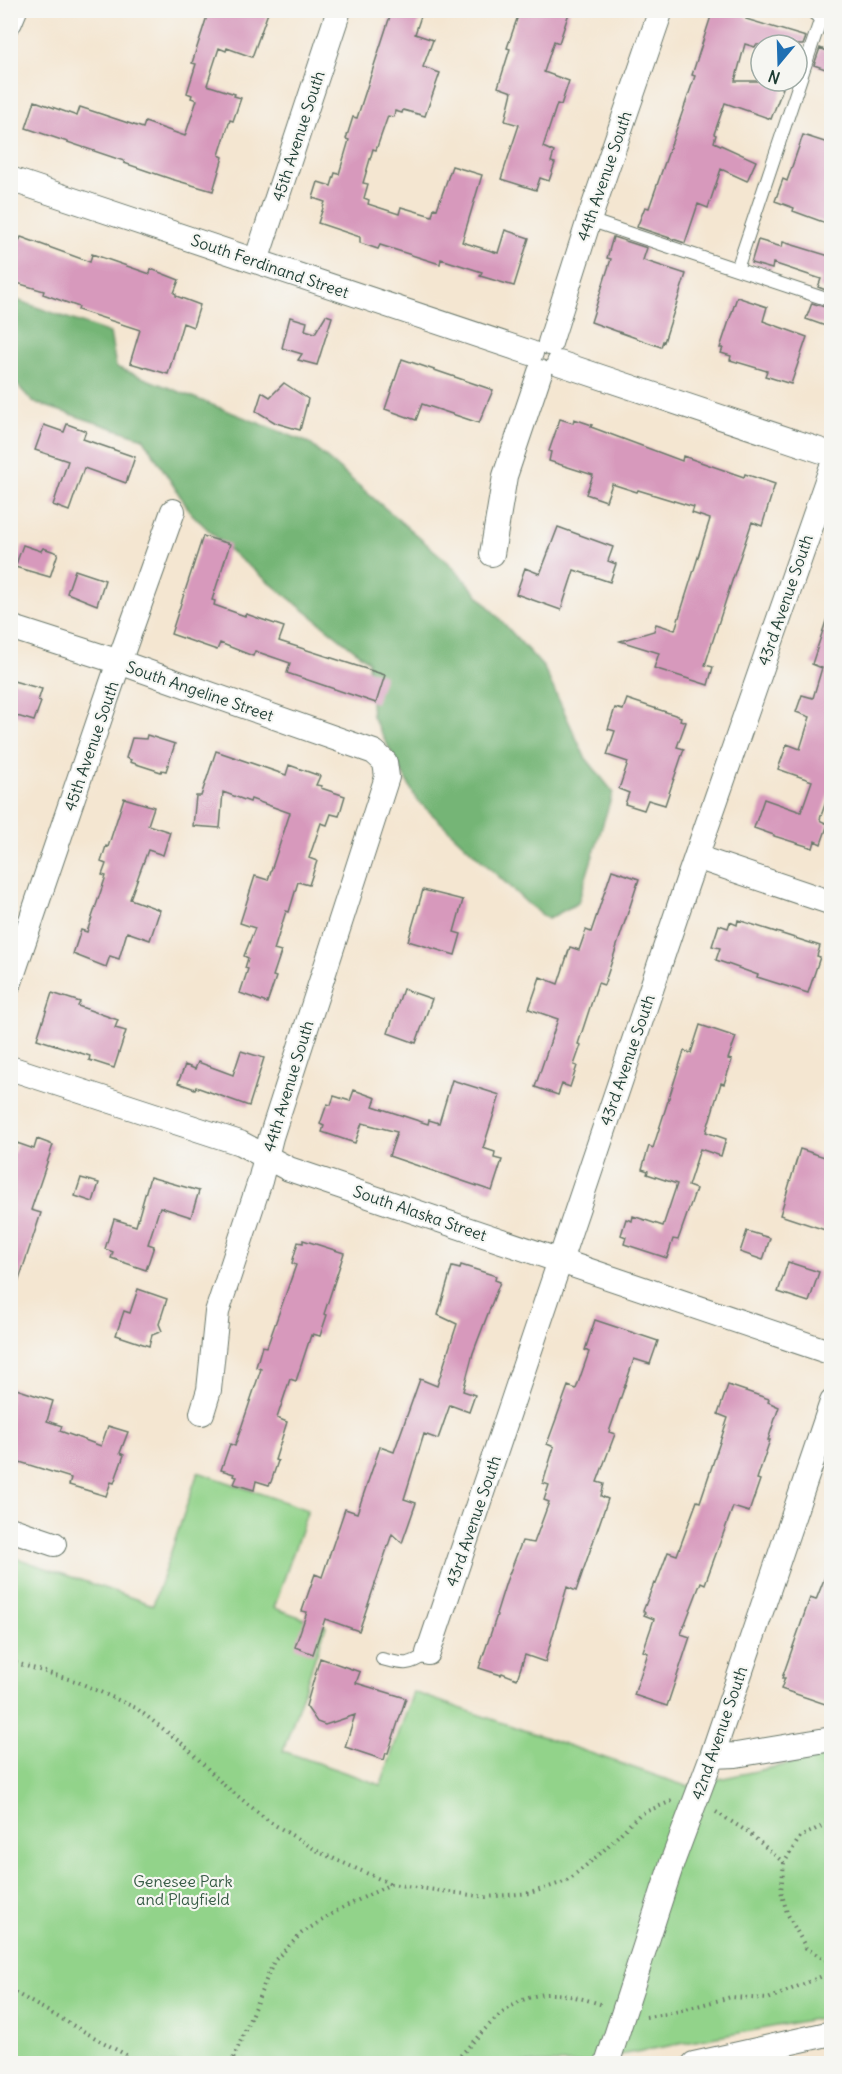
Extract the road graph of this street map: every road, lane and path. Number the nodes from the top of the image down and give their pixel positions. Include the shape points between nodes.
1 (15, 10) edge
2 (339, 10) edge
3 (661, 10) edge
4 (825, 12) edge
5 (10, 22) edge
6 (10, 179) edge
7 (589, 220) junction
8 (256, 261) junction
9 (737, 269) junction
10 (831, 301) edge
11 (545, 358) junction
12 (829, 458) edge
13 (173, 511) dead end
14 (492, 554) dead end
15 (10, 627) edge
16 (119, 662) junction
17 (385, 762) joint
18 (696, 857) junction
19 (831, 903) edge
20 (10, 982) edge
21 (10, 1068) edge
22 (266, 1157) junction
23 (560, 1260) junction
24 (831, 1353) edge
25 (831, 1402) edge
26 (202, 1413) dead end
27 (10, 1529) edge
28 (54, 1544) dead end
29 (428, 1653) joint
30 (382, 1659) dead end
31 (10, 1661) edge
32 (831, 1740) edge
33 (712, 1756) junction
34 (676, 1799) dead end
35 (716, 1812) dead end
36 (831, 1821) edge
37 (784, 1863) junction
38 (391, 1884) junction
39 (831, 1964) edge
40 (831, 1972) edge
41 (10, 1990) edge
42 (606, 2006) dead end
43 (646, 2017) dead end
44 (831, 2033) edge
45 (142, 2064) edge
46 (231, 2064) edge
47 (452, 2064) edge
48 (607, 2064) edge
49 (694, 2064) edge

1 - 5 street
2 - 8 street, 45th Avenue South
3 - 7 street, 44th Avenue South
4 - 9 lane
6 - 8 street, South Ferdinand Street
7 - 9 lane
7 - 11 street, 44th Avenue South
8 - 11 street, South Ferdinand Street
9 - 10 lane
11 - 12 street, South Ferdinand Street
11 - 14 street, 44th Avenue South via 505,476
12 - 18 street, 43rd Avenue South
13 - 16 street, 45th Avenue South
15 - 16 street, South Angeline Street
16 - 17 street, South Angeline Street via 374,752
16 - 20 street, 45th Avenue South
17 - 22 street, 44th Avenue South via 387,777
18 - 19 street
18 - 23 street, 43rd Avenue South
21 - 22 street, South Alaska Street via 240,1143
22 - 23 street, South Alaska Street via 289,1169
22 - 26 street, 44th Avenue South via 218,1311 209,1390
23 - 24 street, South Alaska Street
23 - 29 street, 43rd Avenue South
25 - 33 street, 42nd Avenue South
27 - 28 street
29 - 30 lane via 405,1665
31 - 38 path via 78,1682 136,1708 184,1744 224,1785 270,1822 321,1853
32 - 33 street
33 - 48 street, 42nd Avenue South via 673,1860
34 - 38 path via 640,1814 567,1881 530,1893 486,1897
35 - 37 path via 748,1832
36 - 37 path via 800,1837
37 - 39 path via 782,1891 788,1913 806,1948
38 - 46 path via 302,1933 274,1961
40 - 43 path via 768,1999 731,1997
41 - 45 path
42 - 47 path via 579,1997 540,1995 520,2002 500,2015
44 - 49 street

